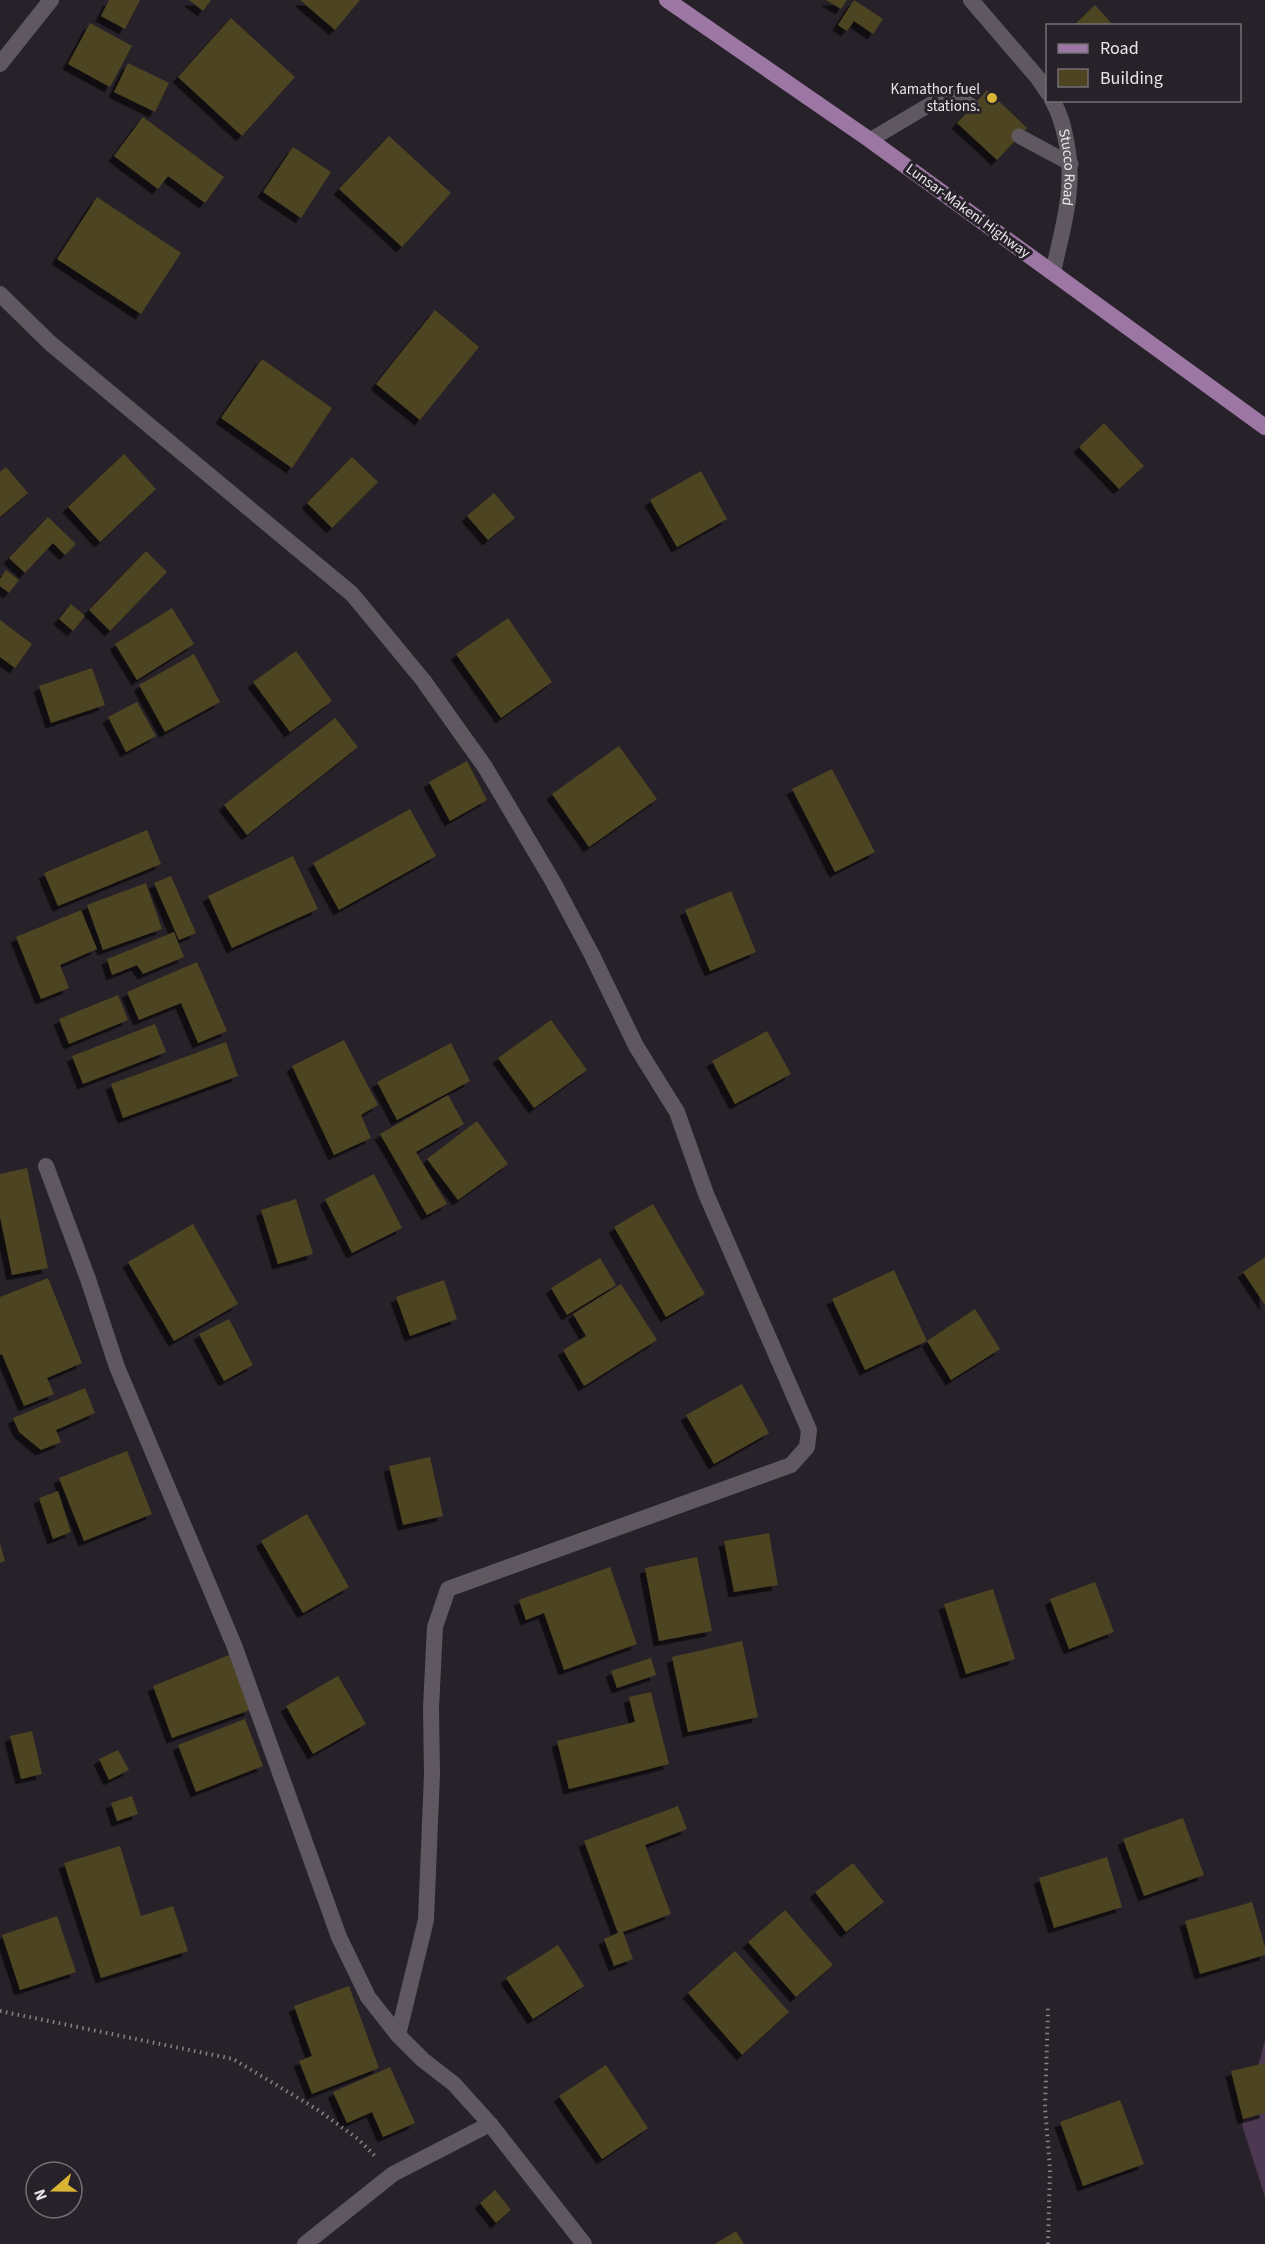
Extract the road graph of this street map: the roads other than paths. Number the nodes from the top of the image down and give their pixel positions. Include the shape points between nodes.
1 (51, 0) edge
2 (667, 0) edge
3 (971, 0) edge
4 (0, 64) edge
5 (1046, 91) edge
6 (1053, 102) edge
7 (972, 106) dead end
8 (1019, 136) dead end
9 (870, 140) junction
10 (1071, 164) junction
11 (1053, 272) junction
12 (0, 294) edge
13 (1265, 427) edge
14 (46, 1166) dead end
15 (398, 2035) junction
16 (490, 2124) junction
17 (305, 2244) edge
18 (584, 2244) edge

1 - 4 street
2 - 9 main road, Lunsar-Makeni Highway
3 - 5 street
6 - 10 street, Stucco Road via 1060,113
7 - 9 lane via 957,96 941,98
8 - 10 lane
9 - 11 main road, Lunsar-Makeni Highway
10 - 11 street, Stucco Road via 1069,201
11 - 13 main road, Lunsar-Makeni Highway
12 - 15 street via 50,343 352,594 423,680 485,767 552,880 636,1046 677,1112 706,1194 809,1430 807,1447 791,1465 448,1589 435,1627 426,1920
14 - 15 street via 117,1367 234,1645 339,1937 368,1997
15 - 16 street via 454,2084
16 - 17 street via 393,2174
16 - 18 street

